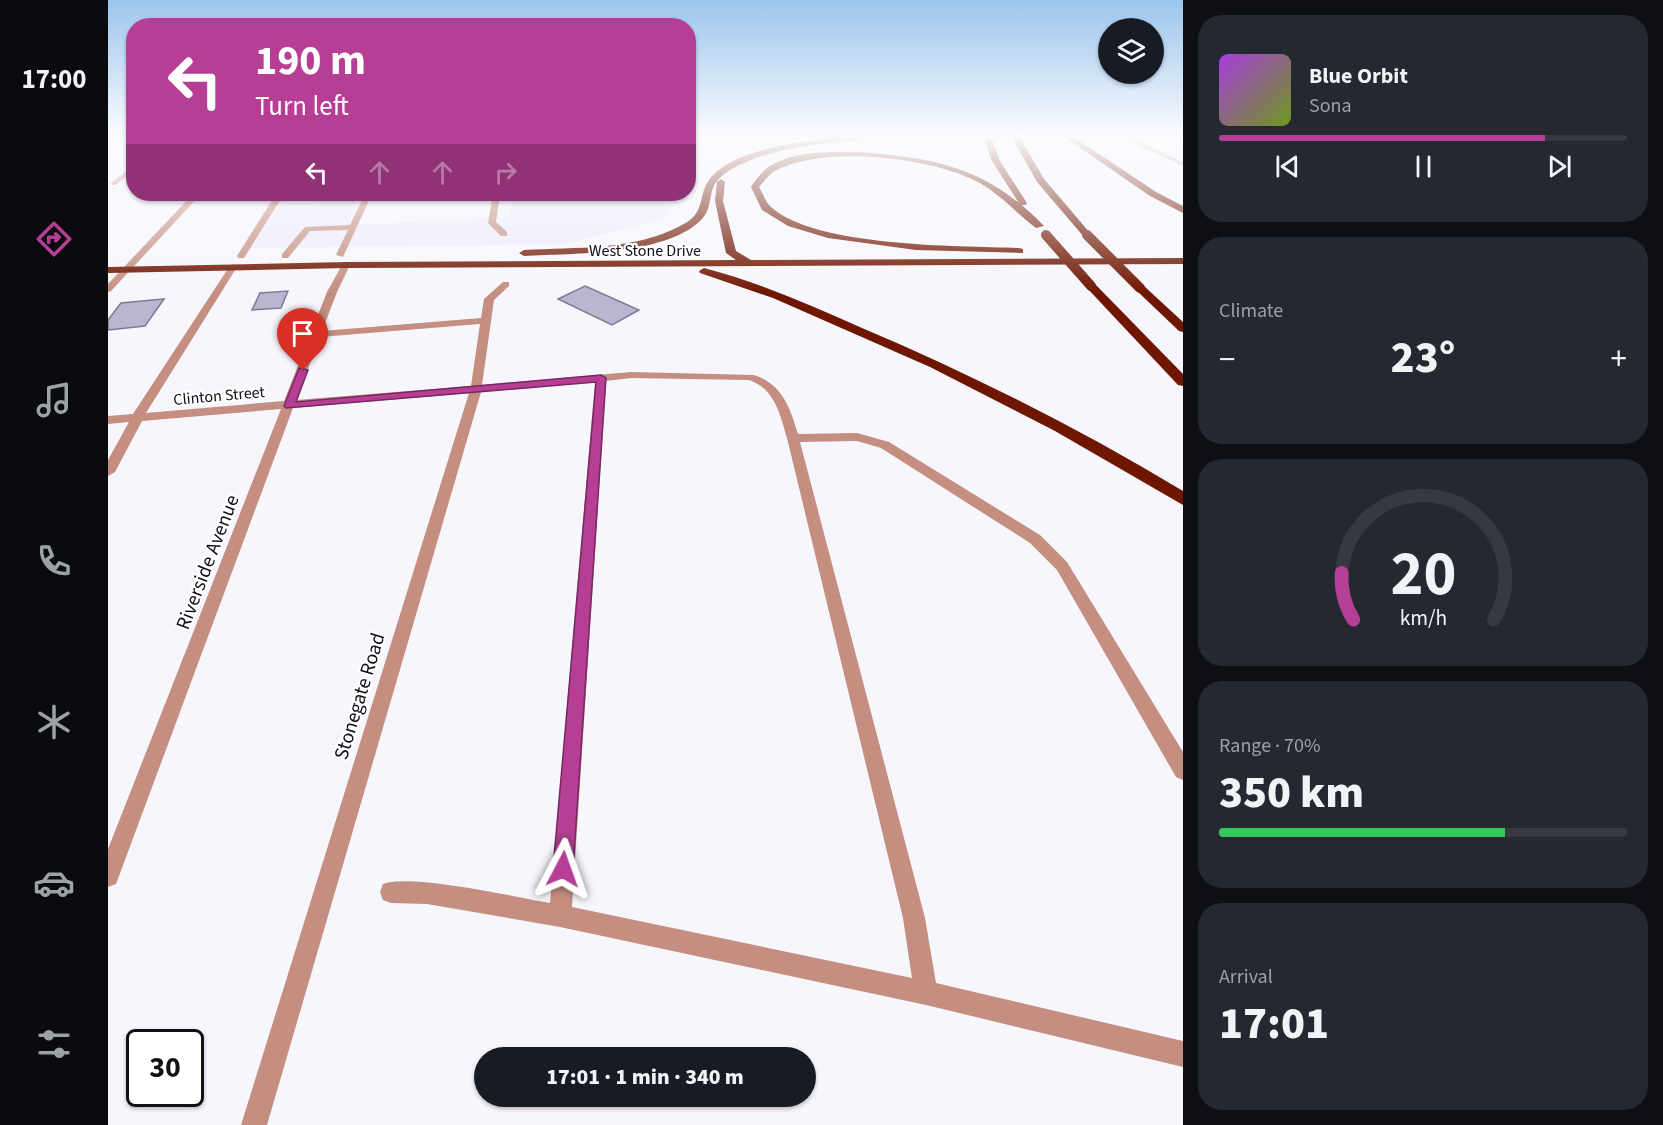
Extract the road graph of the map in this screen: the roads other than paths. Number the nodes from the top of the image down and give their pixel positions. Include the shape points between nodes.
1 (710, 188) edge
2 (719, 188) edge
3 (756, 188) edge
4 (995, 188) edge
5 (1015, 188) edge
6 (1047, 188) edge
7 (1145, 188) edge
8 (190, 201) edge
9 (276, 201) edge
10 (365, 201) edge
11 (495, 201) edge
12 (1183, 210) edge
13 (353, 227) junction
14 (1043, 230) junction
15 (504, 234) dead end
16 (1183, 251) edge
17 (1030, 252) junction
18 (524, 253) junction
19 (731, 253) junction
20 (241, 256) junction
21 (285, 256) junction
22 (136, 259) junction
23 (108, 260) edge
24 (343, 260) junction
25 (1183, 261) edge
26 (1059, 262) junction
27 (751, 264) junction
28 (670, 265) junction
29 (233, 267) junction
30 (108, 270) edge
31 (125, 270) junction
32 (1183, 272) edge
33 (506, 284) dead end
34 (1140, 288) junction
35 (108, 289) edge
36 (487, 317) junction
37 (1183, 321) edge
38 (1183, 328) edge
39 (319, 329) junction
40 (601, 378) junction
41 (1183, 382) edge
42 (476, 388) junction
43 (290, 406) junction
44 (137, 418) junction
45 (108, 420) edge
46 (793, 438) junction
47 (108, 472) edge
48 (1183, 499) edge
49 (1183, 770) edge
50 (108, 876) edge
51 (391, 892) dead end
52 (560, 916) junction
53 (926, 993) junction
54 (1183, 1054) edge
55 (254, 1125) edge

1 - 18 highway via 703,214 668,235 617,247
2 - 19 highway
3 - 17 highway via 760,201 774,214 832,236 891,246
4 - 14 highway
5 - 14 highway
6 - 34 highway, bridge
7 - 12 highway
8 - 22 street
9 - 20 street
10 - 13 street, Riverside Avenue
11 - 15 street via 492,223
13 - 21 street via 308,229
13 - 24 street, Riverside Avenue
14 - 41 highway, bridge via 1141,341
16 - 17 highway, West Stone Drive
17 - 19 highway, West Stone Drive
18 - 19 highway, West Stone Drive
18 - 24 highway, West Stone Drive
19 - 27 highway
20 - 21 highway, West Stone Drive
20 - 22 highway, West Stone Drive
21 - 24 highway, West Stone Drive
22 - 23 highway, West Stone Drive
22 - 31 street
24 - 28 highway, West Stone Drive
24 - 29 highway, West Stone Drive
24 - 39 street, Riverside Avenue
25 - 26 highway, West Stone Drive
26 - 27 highway, West Stone Drive
26 - 32 highway
27 - 28 highway, West Stone Drive
28 - 48 highway via 755,286 993,391
29 - 31 highway, West Stone Drive
29 - 44 street
30 - 31 highway, West Stone Drive
31 - 35 street
33 - 36 street, Stonegate Road via 489,299
34 - 37 highway
34 - 38 highway
36 - 39 street
36 - 42 street, Stonegate Road
39 - 43 street, Riverside Avenue
40 - 42 street, Clinton Street
40 - 46 street, Clinton Street via 726,375 758,379 776,391
40 - 52 street
42 - 43 street, Clinton Street
42 - 55 street, Stonegate Road
43 - 44 street, Clinton Street
43 - 50 street, Riverside Avenue
44 - 45 street, Clinton Street
44 - 47 street
46 - 49 street via 856,437 885,446 1035,539 1062,566
46 - 53 street, Clinton Street via 914,918
51 - 52 street via 427,893
52 - 53 street
53 - 54 street

